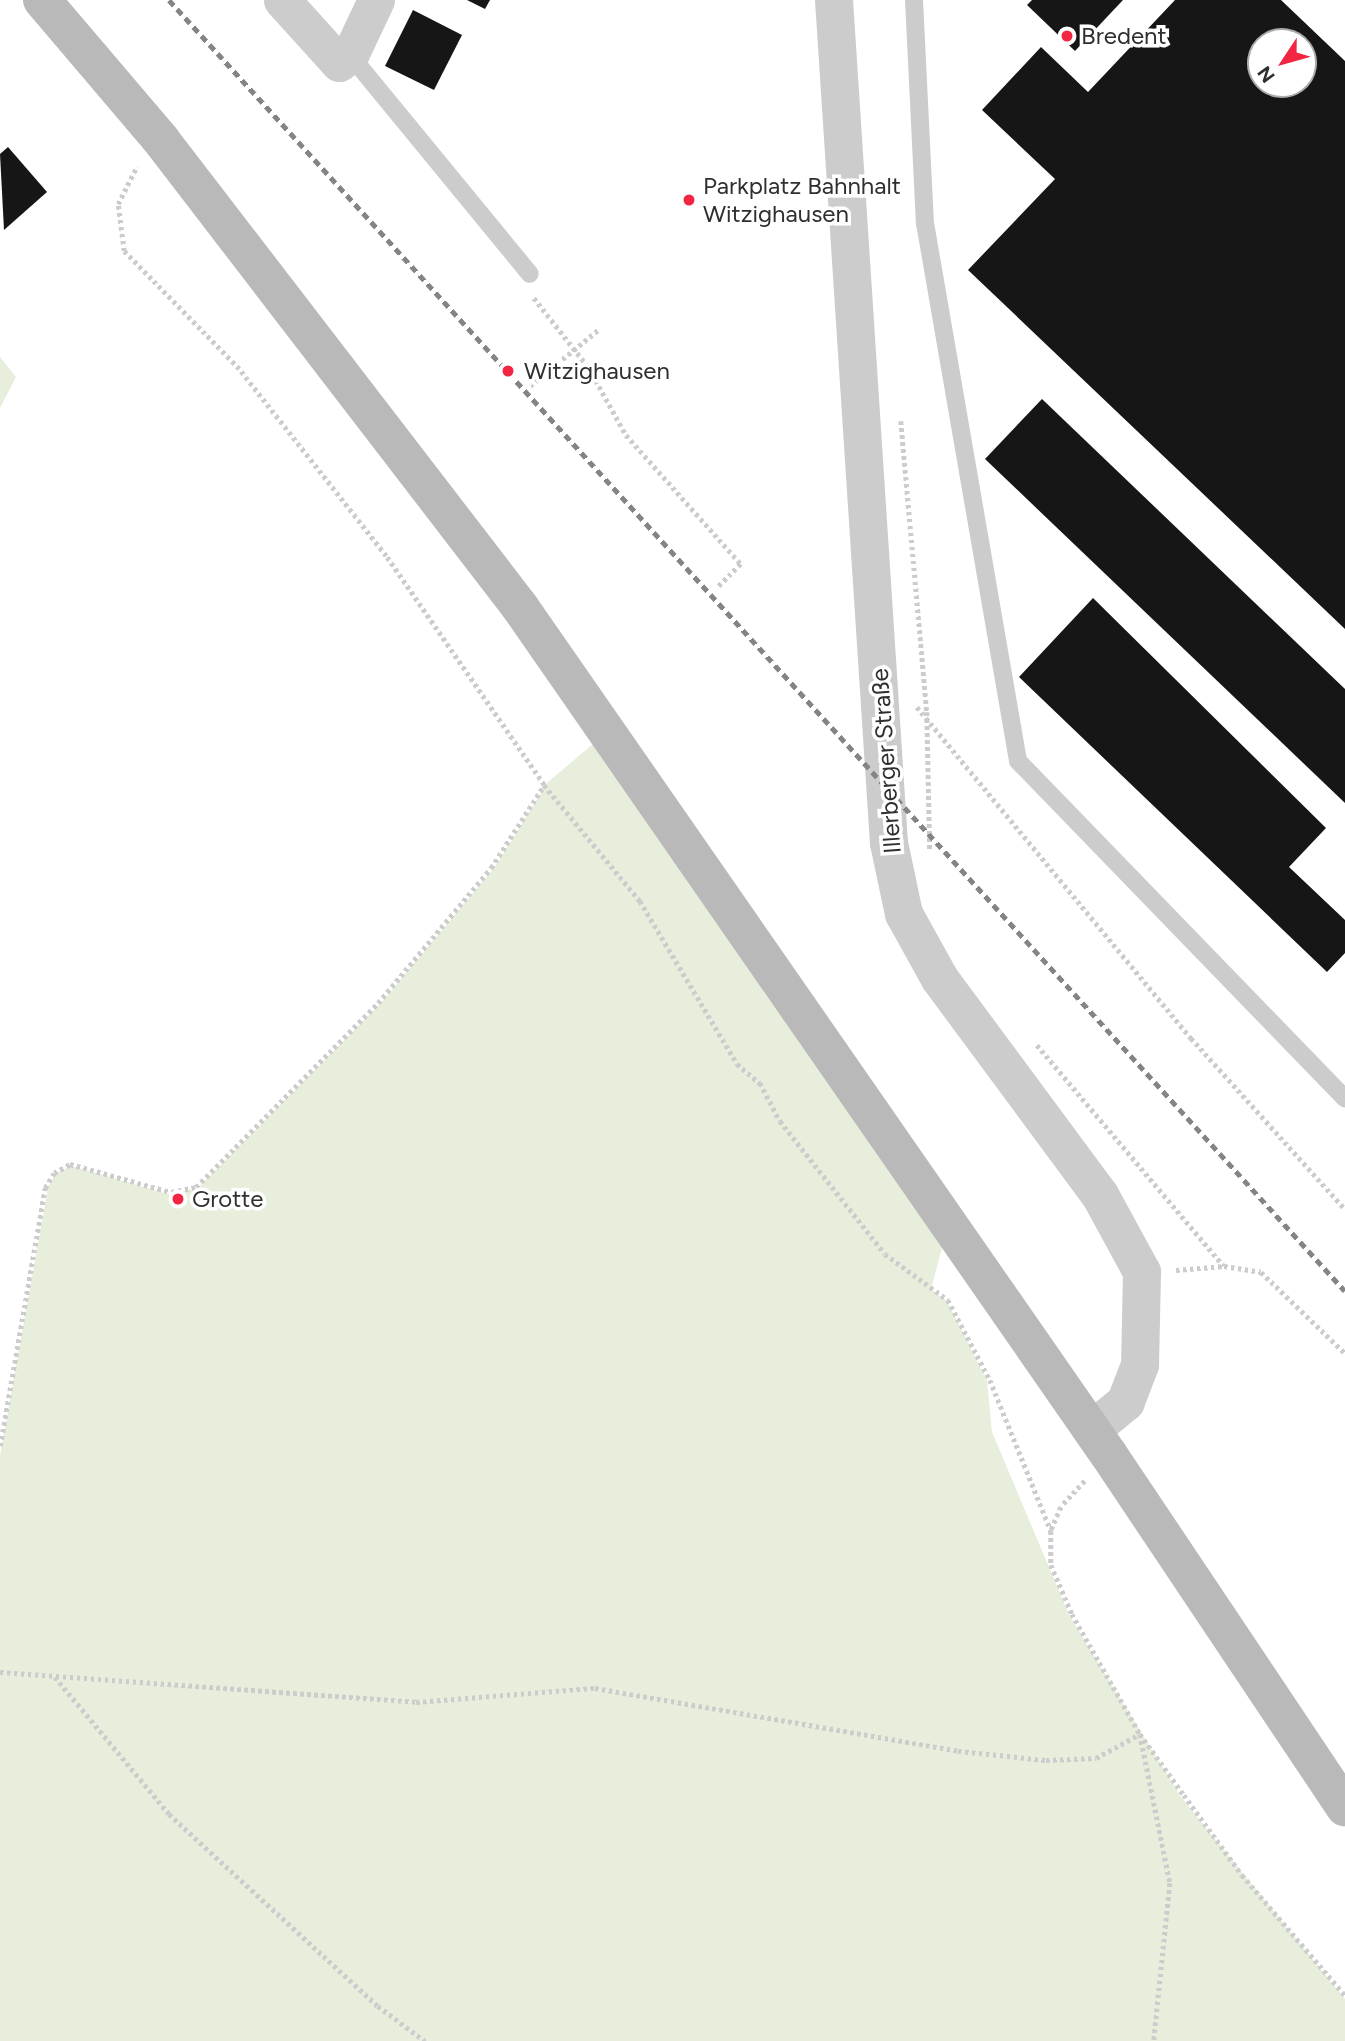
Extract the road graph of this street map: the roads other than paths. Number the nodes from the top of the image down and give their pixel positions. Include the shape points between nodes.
1 (42, 0) edge
2 (282, 0) edge
3 (376, 0) edge
4 (834, 0) edge
5 (914, 0) edge
6 (345, 59) junction
7 (530, 274) dead end
8 (1345, 1098) edge
9 (1100, 1443) junction
10 (1345, 1807) edge

1 - 9 main road via 161,140 520,607
2 - 6 street
3 - 6 street
4 - 9 street, Illerberger Straße via 889,843 904,914 940,979 1100,1195 1142,1272 1140,1365 1126,1402
5 - 8 lane via 925,223 1018,761
6 - 7 lane
9 - 10 main road

